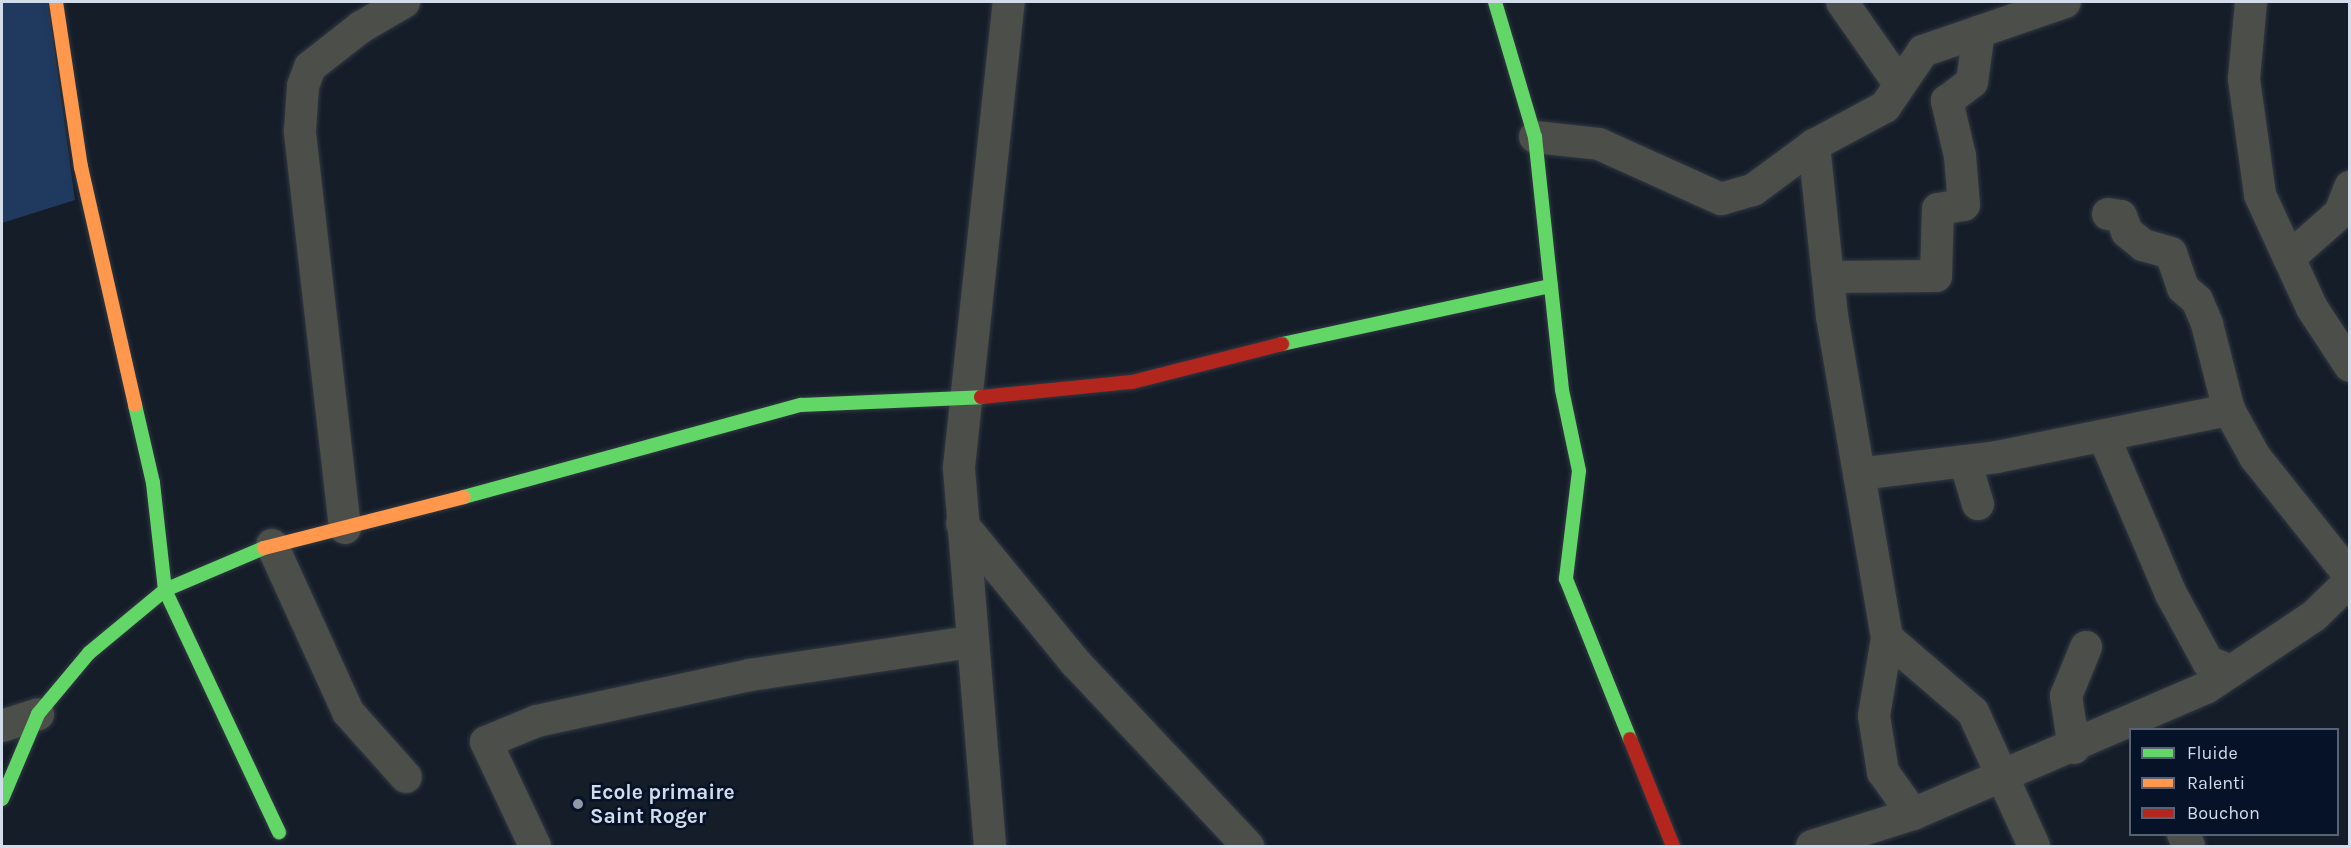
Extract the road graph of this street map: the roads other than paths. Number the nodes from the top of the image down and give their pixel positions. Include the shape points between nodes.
1 (56, 2) edge
2 (405, 2) edge
3 (1009, 2) edge
4 (1495, 2) edge
5 (1842, 2) edge
6 (2066, 2) edge
7 (2251, 2) edge
8 (1978, 31) junction
9 (1898, 82) junction
10 (1535, 137) junction
11 (1814, 145) junction
12 (2349, 187) edge
13 (2108, 214) dead end
14 (2289, 258) junction
15 (1828, 277) junction
16 (1551, 286) junction
17 (2349, 366) edge
18 (966, 398) junction
19 (2229, 410) junction
20 (2104, 437) junction
21 (1965, 461) junction
22 (1859, 474) junction
23 (1978, 504) dead end
24 (962, 524) junction
25 (345, 528) junction
26 (272, 545) junction
27 (2349, 576) edge
28 (2349, 581) edge
29 (165, 590) junction
30 (1887, 638) junction
31 (971, 642) junction
32 (2086, 647) dead end
33 (2231, 671) junction
34 (38, 714) junction
35 (2152, 721) edge
36 (2, 726) edge
37 (2132, 728) edge
38 (2129, 729) edge
39 (2074, 748) junction
40 (2006, 776) junction
41 (406, 777) dead end
42 (2, 799) edge
43 (1913, 814) junction
44 (279, 832) dead end
45 (1875, 837) edge
46 (535, 846) edge
47 (990, 846) edge
48 (1248, 846) edge
49 (1673, 846) edge
50 (1812, 846) edge
51 (2034, 846) edge

1 - 29 street via 81,167 153,483
2 - 25 street via 361,27 310,67 303,86 300,131
3 - 18 street
4 - 10 street
5 - 9 street
6 - 8 street
7 - 14 street via 2244,79 2260,195
8 - 9 street via 1923,51
8 - 15 street via 1972,82 1947,101 1960,156 1964,205 1938,209 1936,276
9 - 11 street via 1885,107
10 - 11 street via 1599,144 1721,199 1753,190
10 - 16 street
11 - 15 street
12 - 14 street via 2340,213
13 - 19 street via 2121,216 2127,231 2143,245 2171,253 2183,288 2197,300 2207,324
14 - 17 street via 2312,308
15 - 22 street
16 - 18 street via 1354,326 1132,382
16 - 49 street via 1562,390 1579,471 1566,579
18 - 24 street via 959,467
18 - 25 street via 801,405 626,457
19 - 20 street
19 - 27 street via 2255,457
20 - 21 street
20 - 33 street via 2182,613 2208,662
21 - 22 street
21 - 23 street
22 - 30 street
24 - 31 street
24 - 48 street via 1075,662
25 - 26 street
26 - 29 street
26 - 41 street via 348,712
28 - 33 street via 2314,616
29 - 34 street via 89,653
29 - 44 street via 225,706
30 - 40 street via 1973,712
30 - 43 street via 1874,716 1883,772
31 - 46 street via 750,675 537,721 486,742
31 - 47 street
32 - 39 street via 2066,696
33 - 35 street
34 - 36 street
34 - 42 street
35 - 37 street
38 - 39 street
39 - 40 street
40 - 43 street
40 - 51 street
43 - 45 street
45 - 50 street

